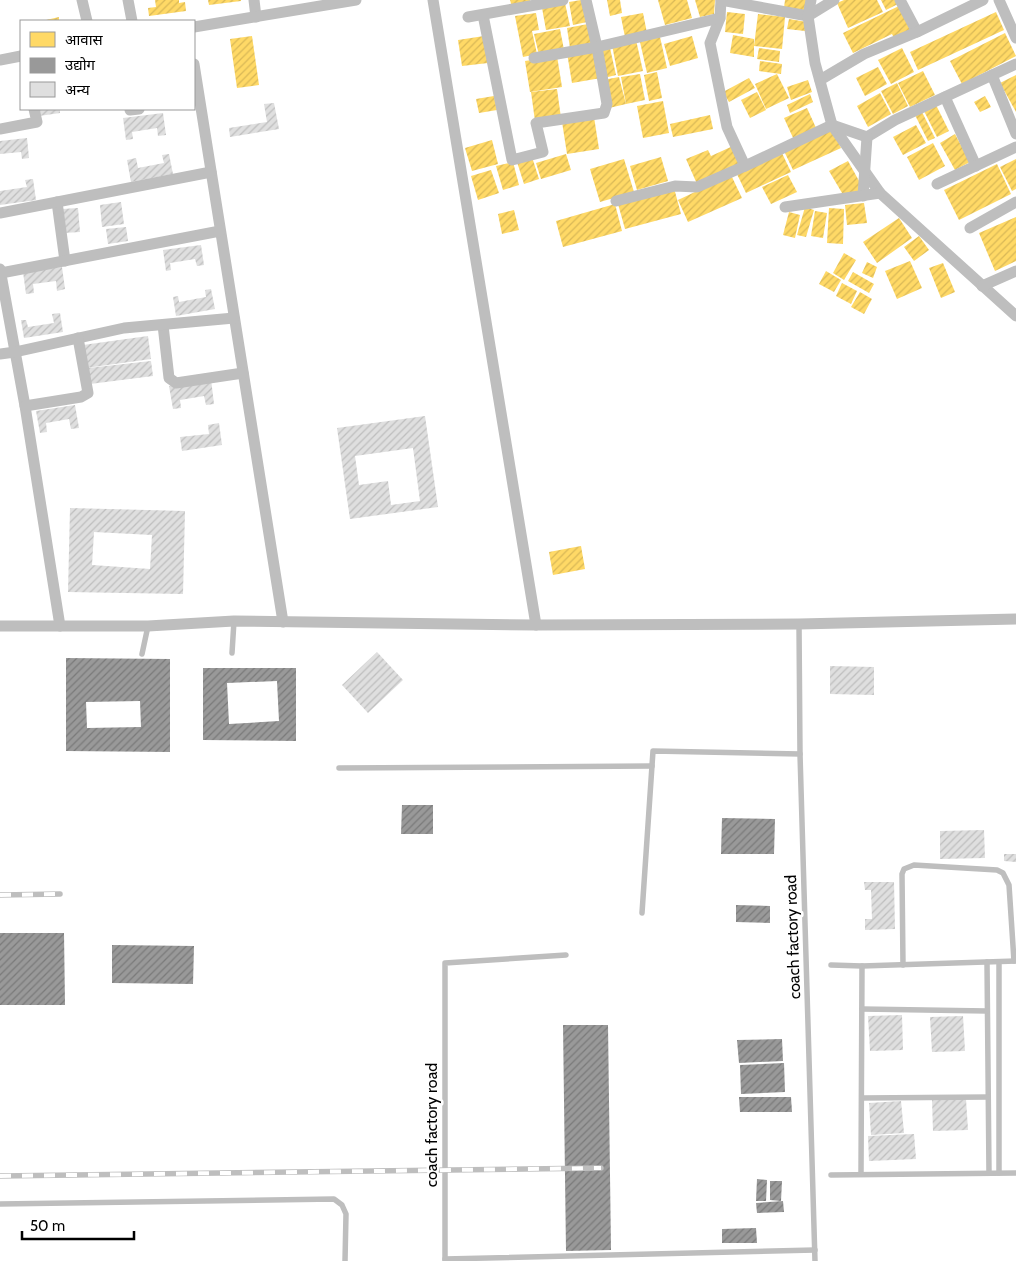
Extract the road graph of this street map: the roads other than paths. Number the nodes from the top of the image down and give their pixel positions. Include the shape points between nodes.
1 (82, 0) edge
2 (128, 0) edge
3 (254, 0) edge
4 (356, 0) edge
5 (433, 0) edge
6 (563, 0) edge
7 (586, 0) edge
8 (721, 0) edge
9 (810, 0) edge
10 (834, 0) edge
11 (900, 0) edge
12 (983, 0) edge
13 (999, 0) edge
14 (303, 4) edge
15 (505, 5) edge
16 (483, 14) junction
17 (808, 16) junction
18 (256, 17) junction
19 (468, 17) dead end
20 (720, 18) junction
21 (87, 20) edge
22 (132, 20) edge
23 (195, 27) edge
24 (917, 32) junction
25 (1016, 38) edge
26 (597, 46) junction
27 (20, 56) edge
28 (534, 58) dead end
29 (0, 60) edge
30 (1016, 64) edge
31 (992, 75) junction
32 (195, 80) edge
33 (820, 80) junction
34 (196, 97) edge
35 (945, 97) junction
36 (34, 110) edge
37 (832, 125) junction
38 (0, 129) edge
39 (1016, 134) edge
40 (867, 137) junction
41 (1016, 147) edge
42 (745, 166) junction
43 (976, 166) junction
44 (211, 172) junction
45 (866, 172) junction
46 (936, 184) dead end
47 (880, 193) junction
48 (863, 196) junction
49 (616, 201) dead end
50 (57, 202) junction
51 (1016, 202) edge
52 (785, 207) dead end
53 (0, 213) edge
54 (970, 228) dead end
55 (220, 231) junction
56 (65, 261) junction
57 (0, 271) edge
58 (1016, 271) edge
59 (982, 286) junction
60 (1016, 316) edge
61 (234, 318) junction
62 (163, 324) junction
63 (78, 338) junction
64 (15, 352) junction
65 (0, 354) edge
66 (242, 373) junction
67 (25, 406) junction
68 (1016, 619) edge
69 (234, 621) junction
70 (282, 622) junction
71 (799, 624) junction
72 (536, 625) junction
73 (0, 626) edge
74 (60, 626) junction
75 (148, 626) junction
76 (232, 653) dead end
77 (142, 654) dead end
78 (800, 754) junction
79 (652, 766) junction
80 (339, 768) dead end
81 (642, 913) dead end
82 (566, 955) dead end
83 (1015, 961) edge
84 (987, 962) junction
85 (999, 962) junction
86 (831, 964) dead end
87 (904, 964) junction
88 (862, 966) junction
89 (862, 1009) junction
90 (987, 1011) junction
91 (988, 1097) junction
92 (862, 1098) junction
93 (989, 1173) junction
94 (999, 1173) junction
95 (1016, 1173) edge
96 (831, 1174) dead end
97 (861, 1174) junction
98 (0, 1204) edge
99 (815, 1250) junction
100 (704, 1253) junction
101 (445, 1260) edge
102 (346, 1261) edge
103 (704, 1261) edge
104 (815, 1261) edge

1 - 21 street
2 - 22 street
3 - 18 street
4 - 14 street
5 - 72 street
6 - 15 street
7 - 26 street
8 - 17 street
8 - 20 street
9 - 17 street
10 - 17 street
11 - 24 street
12 - 24 street
13 - 25 street
14 - 18 street
15 - 16 street
16 - 19 street
16 - 26 street via 512,160 543,152 536,123 604,113 607,104
17 - 33 street via 814,63
18 - 23 street
20 - 26 street
20 - 42 street via 710,44 727,127
24 - 33 street via 864,54
26 - 28 street
27 - 29 street
30 - 31 street
31 - 35 street
31 - 39 street
32 - 34 street
33 - 37 street
34 - 44 street
35 - 40 street
35 - 43 street
36 - 38 street via 37,122
37 - 40 street
37 - 42 street
37 - 45 street
40 - 45 street
41 - 43 street
42 - 49 street via 697,187 675,186
43 - 46 street
44 - 50 street
44 - 55 street
45 - 47 street
45 - 48 street
47 - 48 street
47 - 59 street
48 - 52 street
50 - 53 street
50 - 56 street
51 - 54 street
55 - 56 street
55 - 61 street
56 - 57 street
57 - 64 street
58 - 59 street
59 - 60 street
61 - 62 street
61 - 66 street
62 - 63 street
62 - 66 street via 169,378 176,383
63 - 64 street
63 - 67 street via 88,393
64 - 65 street
64 - 67 street
66 - 70 street
67 - 74 street
68 - 71 street
69 - 70 street
69 - 75 street
69 - 76 lane
70 - 72 street
71 - 72 street
71 - 78 lane, coach factory road
73 - 74 street
74 - 75 street
75 - 77 lane
78 - 79 lane via 653,752
78 - 99 lane, coach factory road
79 - 80 lane
79 - 81 lane
82 - 101 lane, coach factory road via 445,963
83 - 85 lane
83 - 87 lane via 1009,885 1002,873 997,870 914,866 904,869 902,874
84 - 85 lane
84 - 87 lane
84 - 90 lane
85 - 94 lane
86 - 88 lane
87 - 88 lane
88 - 89 lane
89 - 90 lane
89 - 92 lane
90 - 91 lane
91 - 92 lane
91 - 93 lane
92 - 97 lane
93 - 94 lane
93 - 97 lane
94 - 95 lane
96 - 97 lane
98 - 102 lane via 334,1199 346,1214
99 - 100 lane, coach factory road
99 - 104 lane, coach factory road
100 - 101 lane, coach factory road
100 - 103 lane

